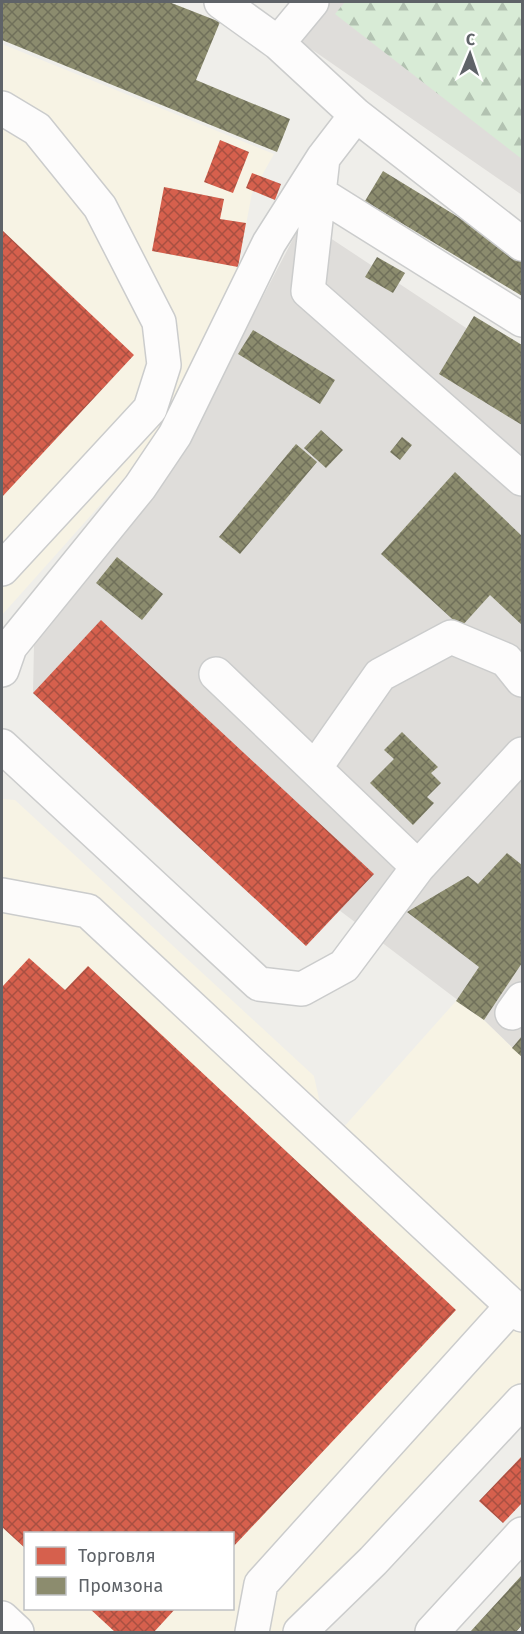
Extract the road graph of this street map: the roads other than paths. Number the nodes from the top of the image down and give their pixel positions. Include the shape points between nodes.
1 (221, 2) edge
2 (312, 2) edge
3 (278, 44) junction
4 (2, 108) edge
5 (356, 115) junction
6 (323, 158) junction
7 (319, 193) junction
8 (522, 244) edge
9 (522, 321) edge
10 (522, 479) edge
11 (2, 569) edge
12 (2, 670) edge
13 (216, 674) dead end
14 (522, 680) edge
15 (2, 746) edge
16 (522, 754) edge
17 (315, 768) junction
18 (418, 867) junction
19 (2, 895) edge
20 (517, 1310) edge
21 (522, 1401) edge
22 (522, 1534) edge
23 (2, 1618) edge
24 (17, 1632) edge
25 (252, 1632) edge
26 (300, 1632) edge
27 (432, 1632) edge

1 - 3 lane
2 - 3 lane
3 - 5 lane
4 - 11 lane via 38,129 100,207 159,322 164,365 150,409
5 - 6 lane
5 - 8 lane
6 - 7 lane
6 - 12 lane via 269,243 175,435 140,487 10,646
7 - 9 lane
7 - 10 lane via 308,291
13 - 17 lane
14 - 17 lane via 506,660 451,637 380,675
15 - 18 lane via 259,984 302,989 344,966
16 - 18 lane
17 - 18 lane
19 - 20 lane via 88,911
20 - 25 lane via 261,1584
21 - 26 lane via 373,1562
22 - 27 lane
23 - 24 lane

